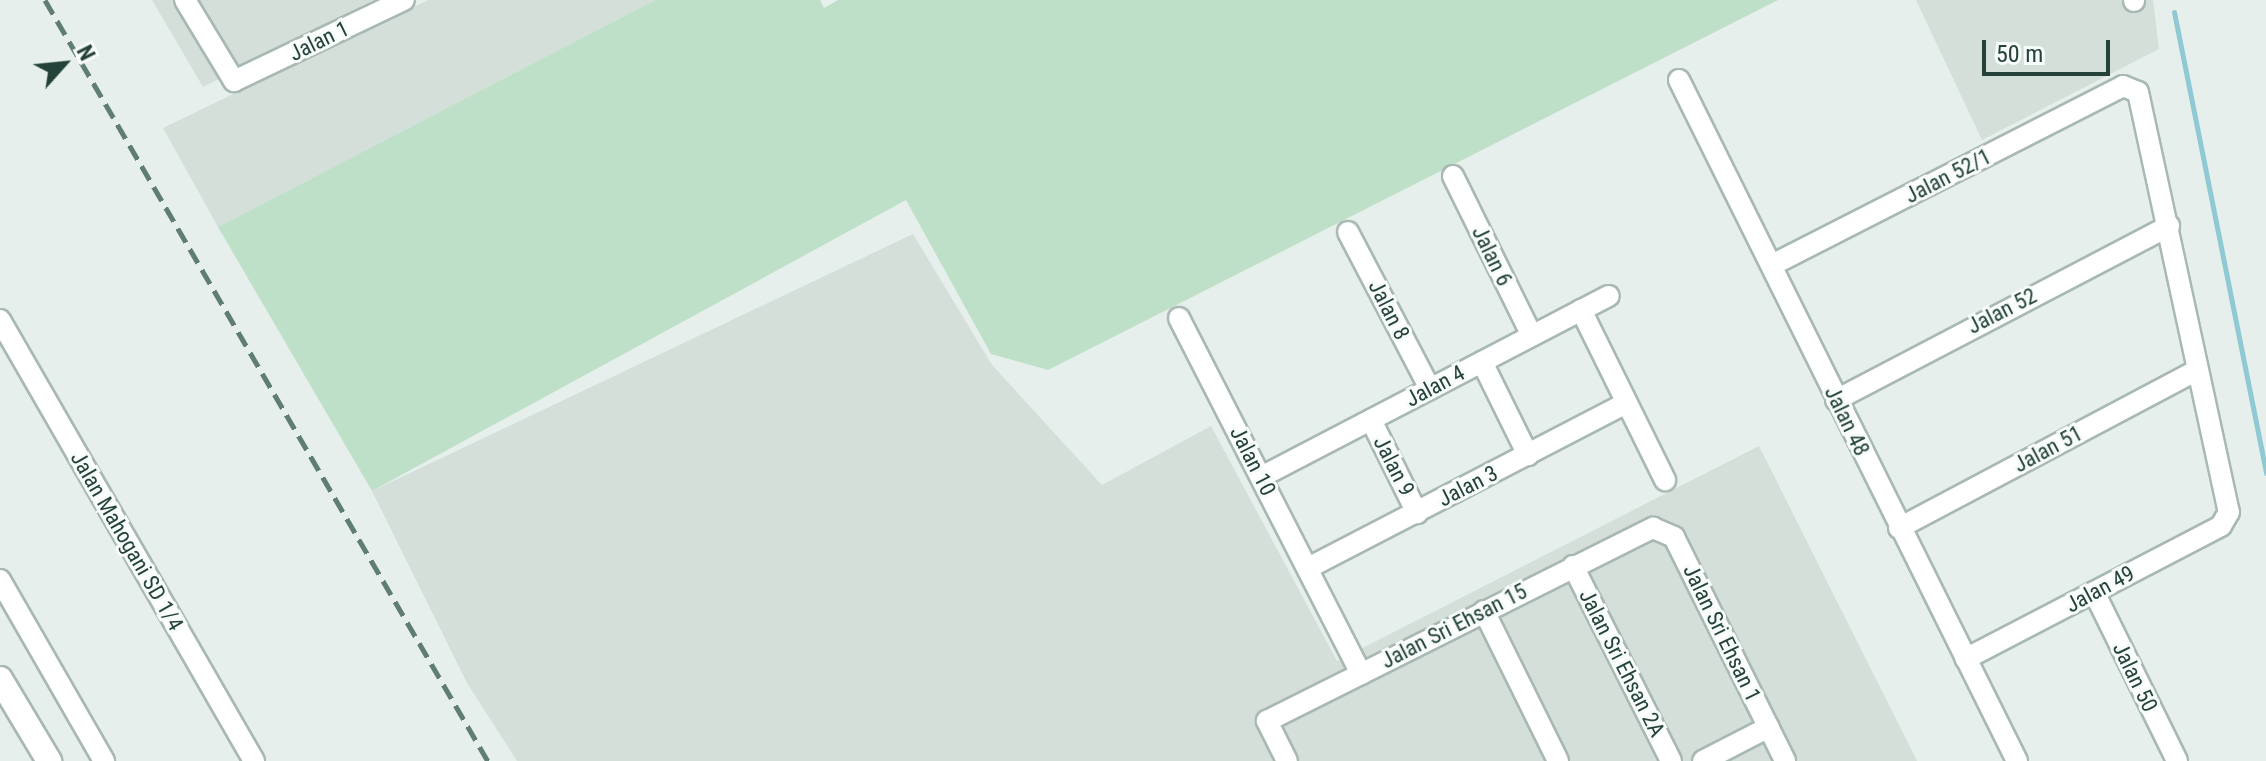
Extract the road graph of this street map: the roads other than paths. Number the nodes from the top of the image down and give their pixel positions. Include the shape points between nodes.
1 (185, 0) edge
2 (404, 0) edge
3 (1679, 80) dead end
4 (1453, 176) dead end
5 (2169, 226) junction
6 (1348, 232) dead end
7 (1772, 265) junction
8 (1609, 296) dead end
9 (1581, 310) junction
10 (1179, 318) dead end
11 (0, 320) edge
12 (1532, 336) junction
13 (1482, 362) junction
14 (2196, 371) junction
15 (1430, 389) junction
16 (1836, 400) junction
17 (1626, 403) junction
18 (1371, 420) junction
19 (1528, 455) junction
20 (1261, 477) junction
21 (1665, 480) dead end
22 (1417, 513) junction
23 (1899, 528) junction
24 (1641, 532) joint
25 (1573, 566) junction
26 (1308, 568) junction
27 (0, 580) edge
28 (2094, 592) junction
29 (1484, 611) junction
30 (1965, 659) junction
31 (1365, 672) junction
32 (0, 679) edge
33 (1769, 727) junction
34 (49, 761) edge
35 (104, 761) edge
36 (254, 761) edge
37 (1287, 761) edge
38 (1558, 761) edge
39 (1671, 761) edge
40 (1703, 761) edge
41 (1785, 761) edge
42 (2017, 761) edge
43 (2177, 761) edge

1 - 2 street, Jalan 1 via 234,81
3 - 7 street, Jalan 48
4 - 12 street, Jalan 6
5 - 7 street, Jalan 52/1 via 2138,92 2123,86
5 - 14 street
5 - 16 street, Jalan 52
6 - 15 street, Jalan 8
7 - 16 street, Jalan 48
8 - 9 street, Jalan 4
9 - 12 street, Jalan 4
9 - 17 street
10 - 20 street, Jalan 10
11 - 36 street, Jalan Mahogani SD 1/4
12 - 13 street, Jalan 4
13 - 15 street, Jalan 4
13 - 19 street
14 - 23 street, Jalan 51
14 - 28 street, Jalan 49 via 2229,512 2221,526
15 - 18 street, Jalan 4
16 - 23 street, Jalan 48
17 - 19 street, Jalan 3
17 - 21 street
18 - 20 street, Jalan 4
18 - 22 street, Jalan 9
19 - 22 street, Jalan 3
20 - 26 street, Jalan 10
22 - 26 street, Jalan 3
23 - 30 street, Jalan 48
24 - 25 street, Jalan Sri Ehsan 15
24 - 33 street, Jalan Sri Ehsan 1 via 1674,537
25 - 29 street, Jalan Sri Ehsan 15
25 - 39 street, Jalan Sri Ehsan 2A
26 - 31 street, Jalan 10
27 - 35 street
28 - 30 street, Jalan 49
28 - 43 street, Jalan 50
29 - 31 street, Jalan Sri Ehsan 15
29 - 38 street
30 - 42 street, Jalan 48
31 - 37 street, Jalan Sri Ehsan 15 via 1267,721
32 - 34 street
33 - 40 street
33 - 41 street, Jalan Sri Ehsan 1

